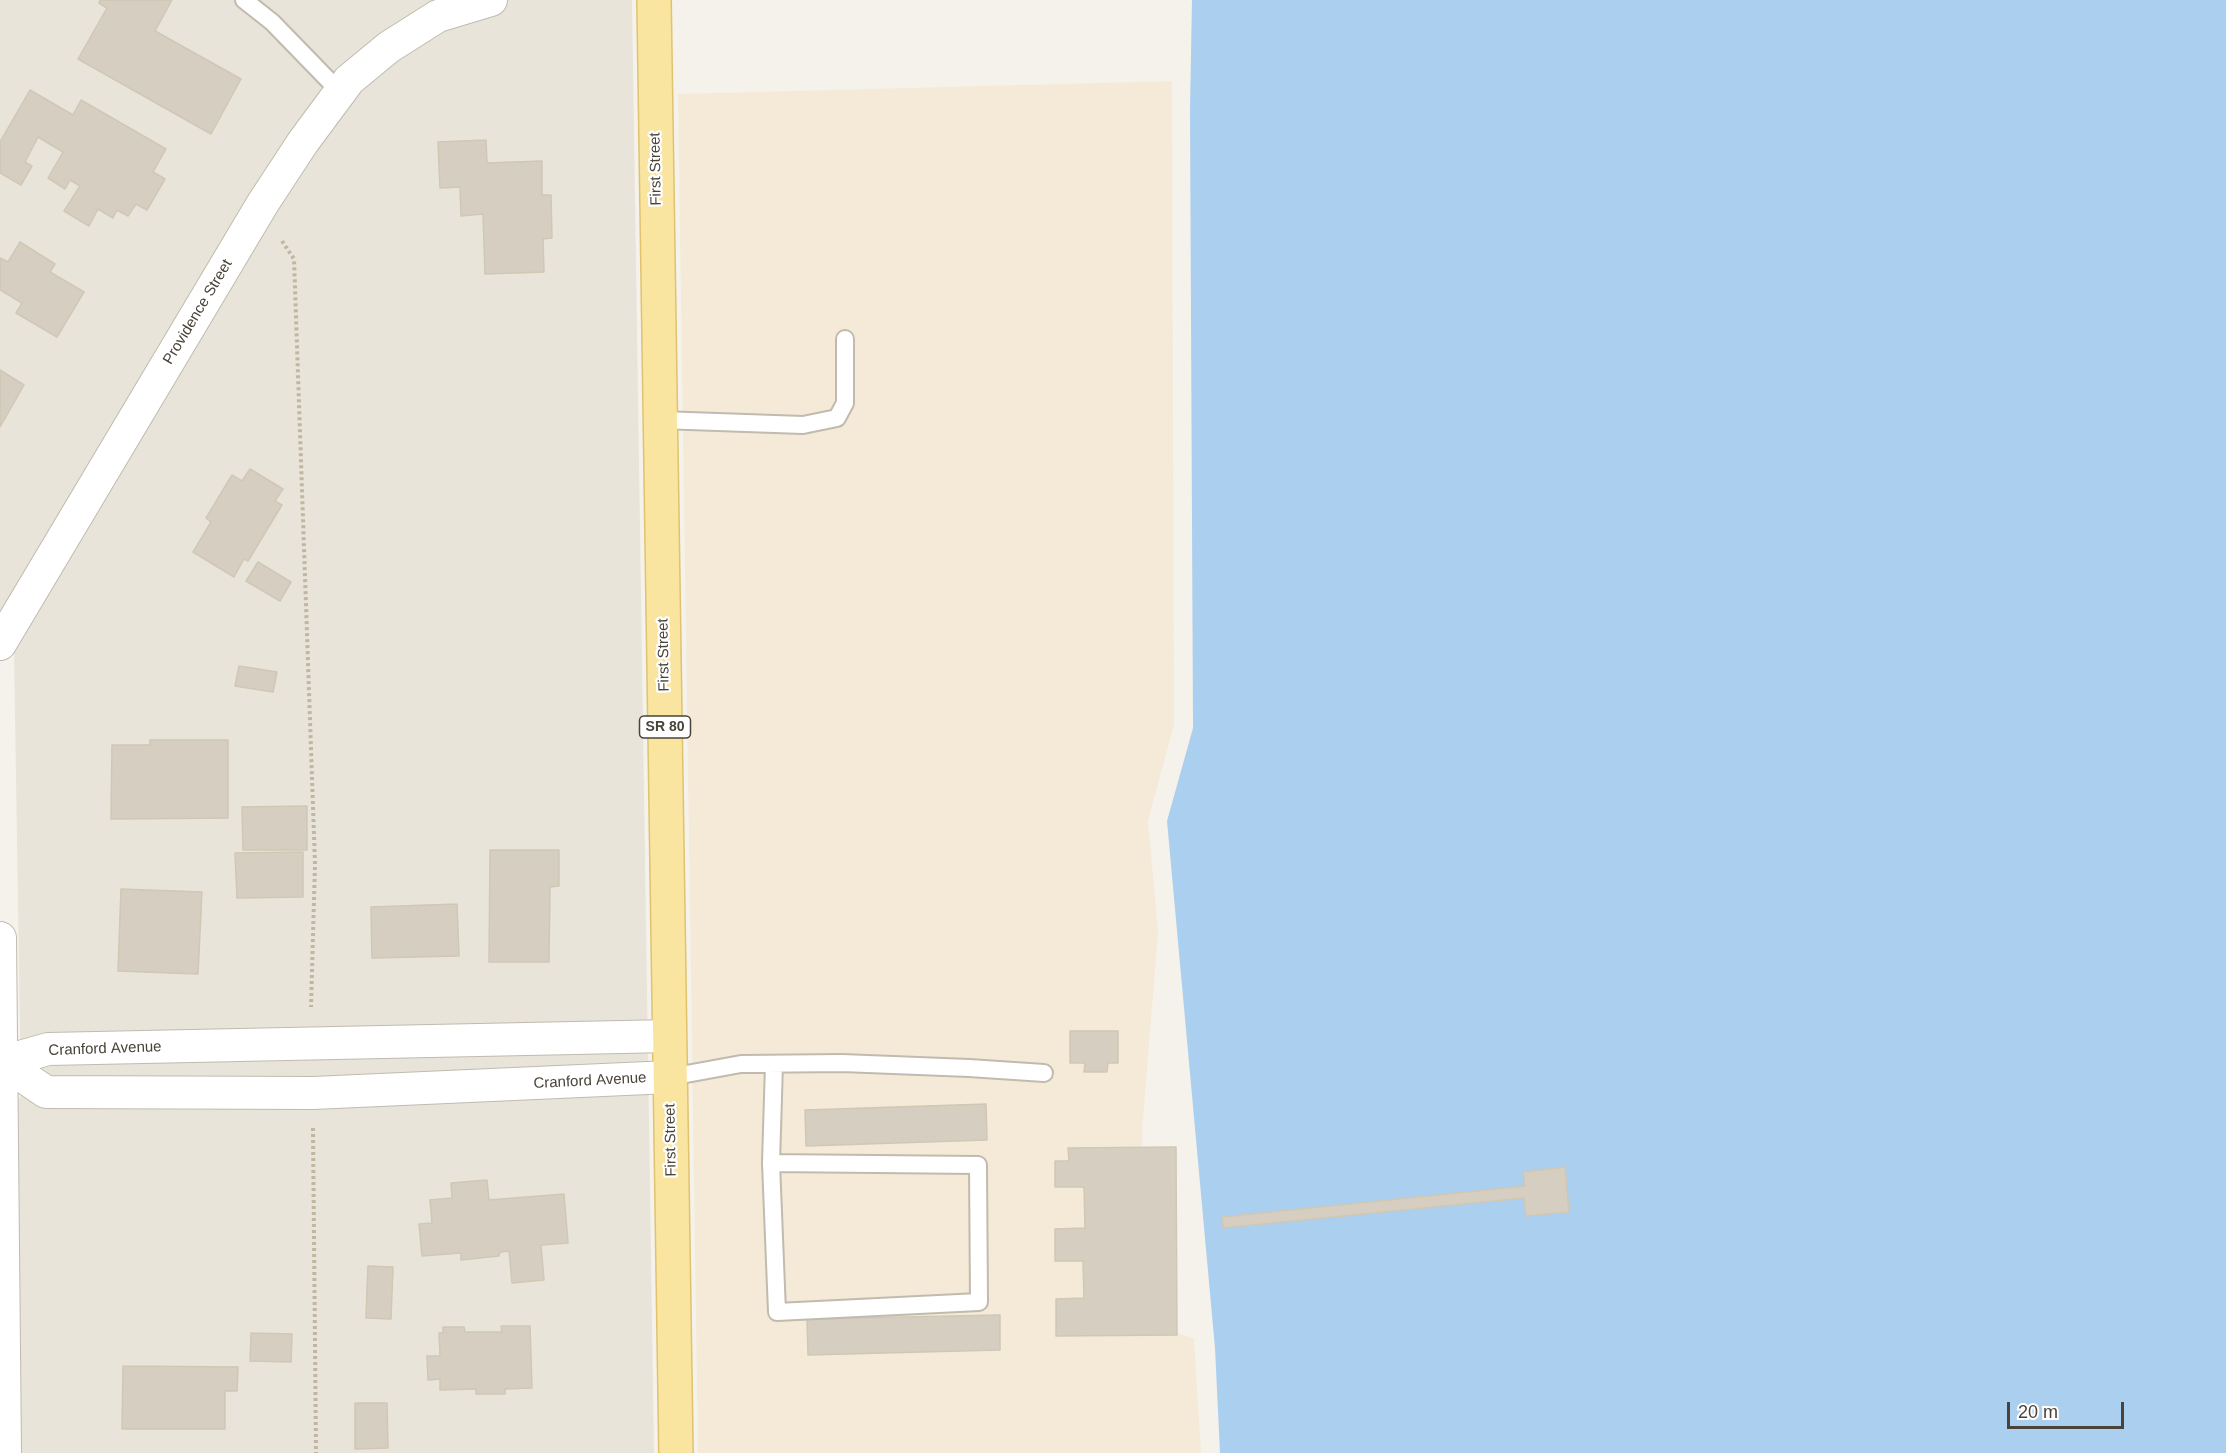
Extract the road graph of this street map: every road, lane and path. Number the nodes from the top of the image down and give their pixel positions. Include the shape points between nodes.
1 (244, 0) edge
2 (491, 0) edge
3 (654, 0) edge
4 (434, 8) edge
5 (340, 92) junction
6 (260, 208) junction
7 (845, 339) dead end
8 (660, 420) junction
9 (0, 644) edge
10 (0, 938) edge
11 (670, 1036) junction
12 (309, 1043) junction
13 (2, 1062) junction
14 (774, 1064) junction
15 (1044, 1073) dead end
16 (670, 1077) junction
17 (313, 1093) junction
18 (771, 1163) junction
19 (5, 1453) edge
20 (316, 1453) edge
21 (676, 1453) edge

1 - 5 lane via 272,22
2 - 4 street, Providence Street
3 - 8 main road, First Street / SR 80
4 - 5 street, Providence Street
5 - 6 street, Providence Street
6 - 9 street, Providence Street
6 - 12 path via 294,259 315,864
7 - 8 lane via 845,404 837,418 803,425
8 - 11 main road, First Street / SR 80
10 - 13 street
11 - 12 street, Cranford Avenue
11 - 16 main road, First Street / SR 80
12 - 13 street, Cranford Avenue via 48,1049
13 - 17 street, Cranford Avenue via 46,1092
13 - 19 street
14 - 15 lane
14 - 16 lane via 741,1064
14 - 18 lane
16 - 17 street, Cranford Avenue
16 - 21 main road, First Street / SR 80
17 - 20 path
18 - 18 lane via 777,1312 979,1302 978,1165

